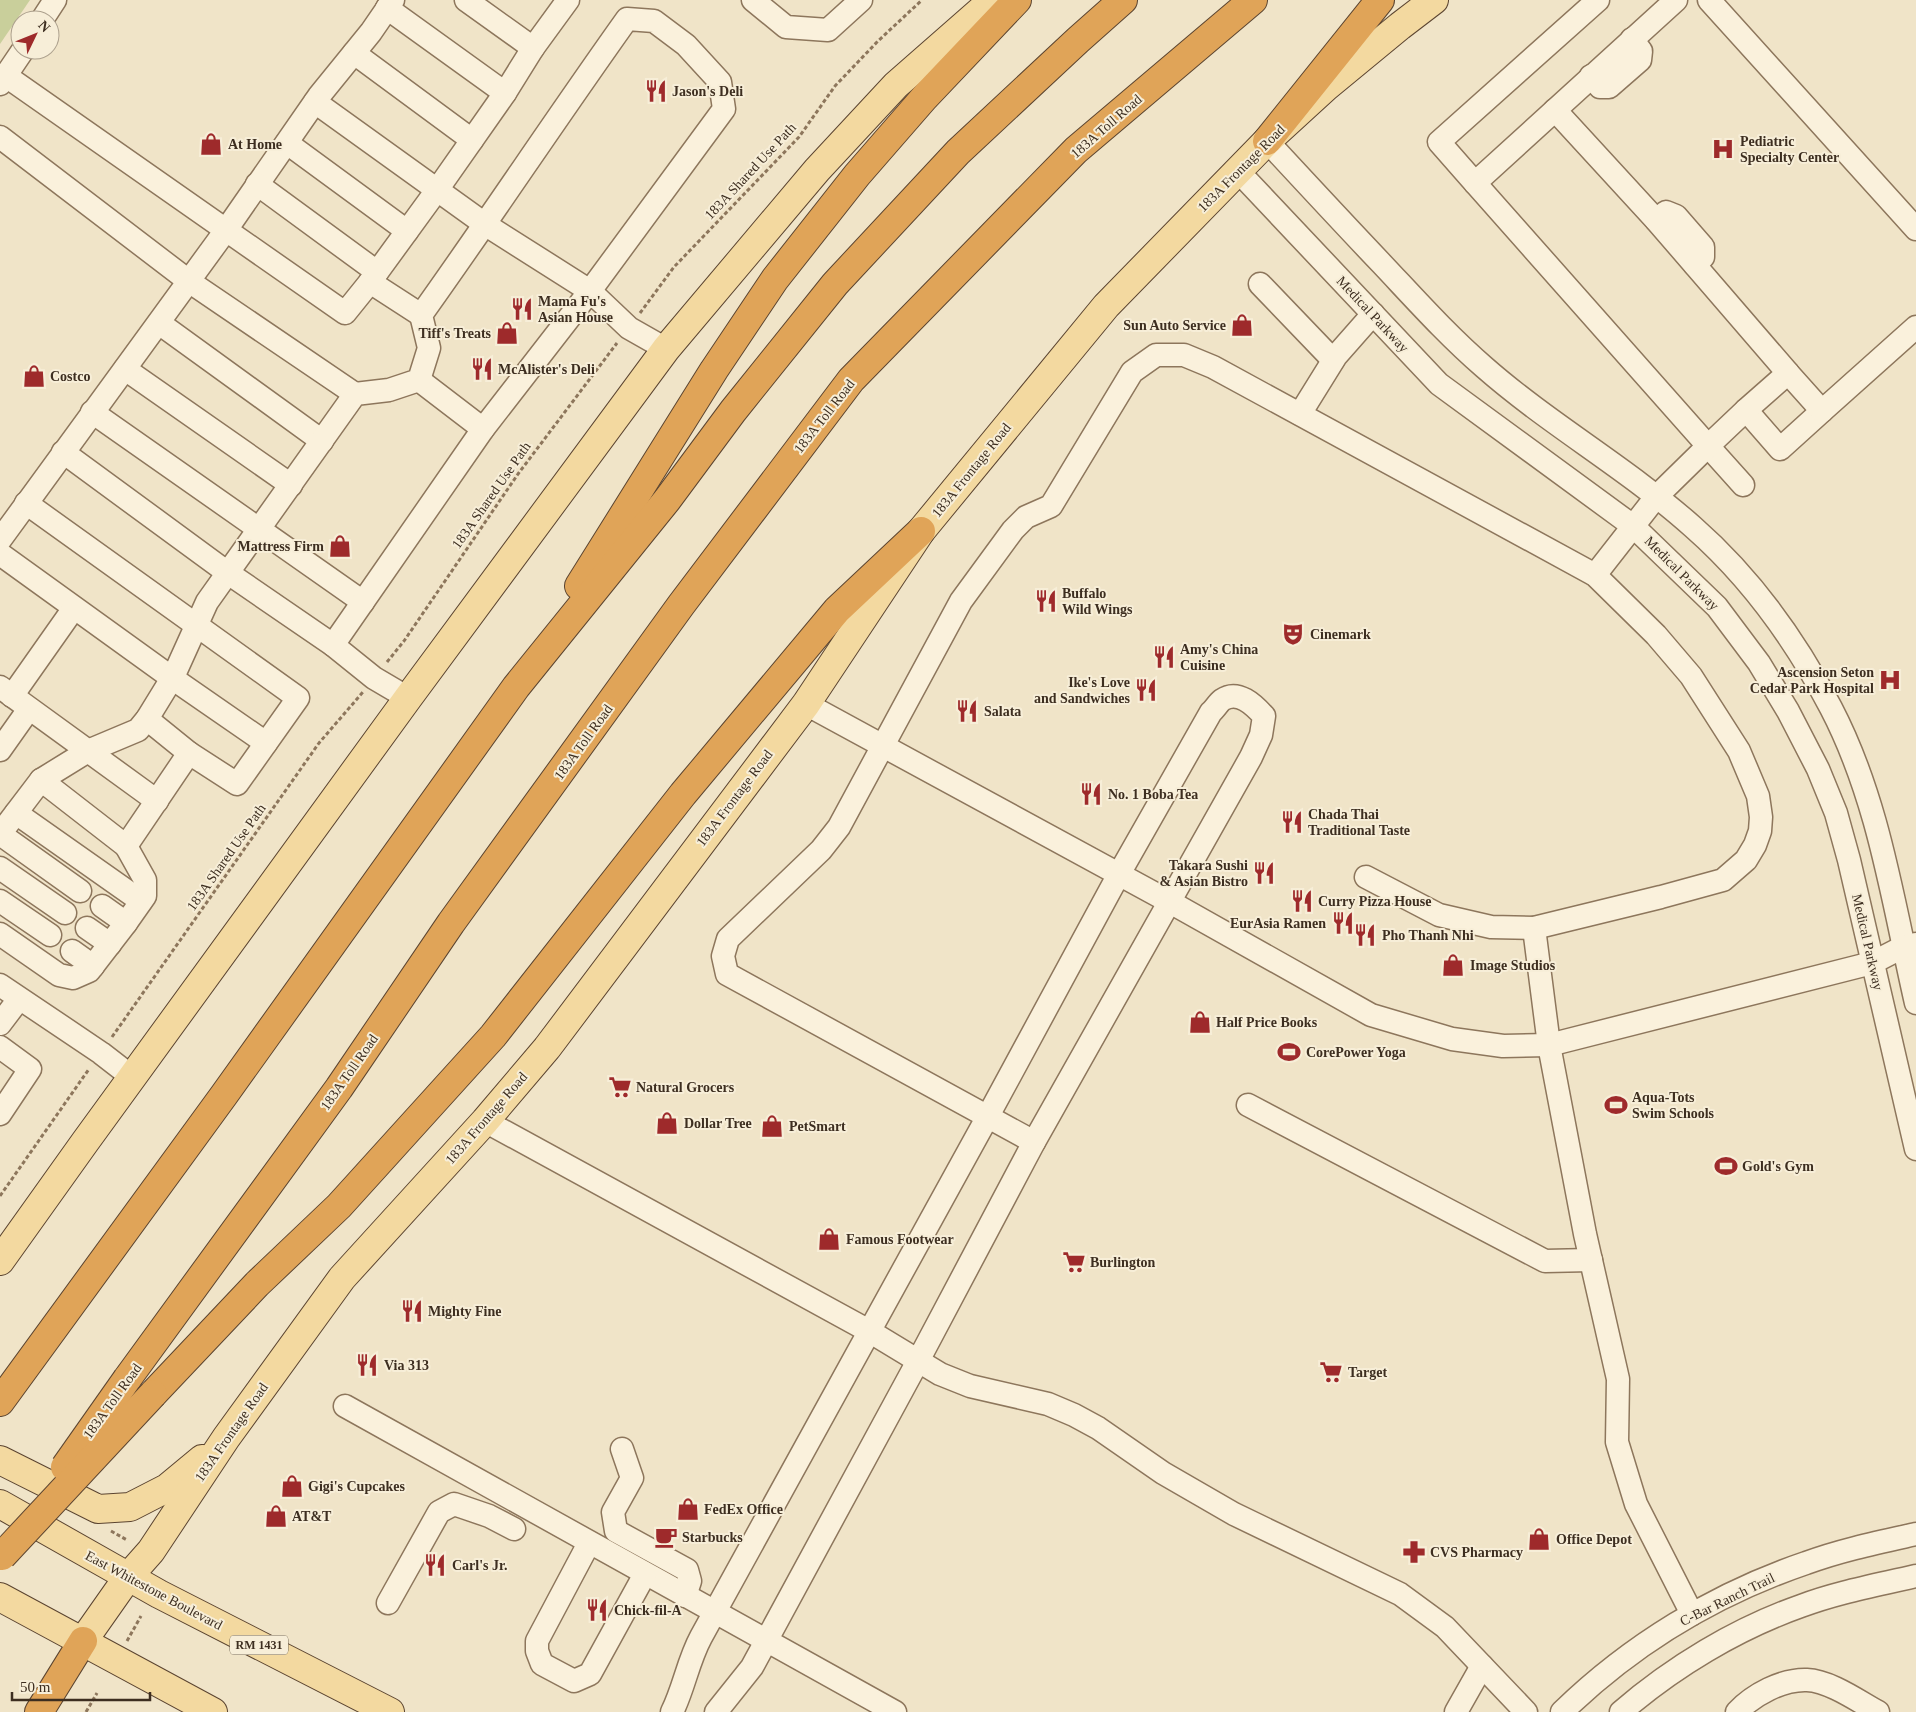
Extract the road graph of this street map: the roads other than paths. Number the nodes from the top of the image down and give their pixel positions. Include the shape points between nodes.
1 (466, 0) edge
2 (624, 0) edge
3 (752, 0) edge
4 (993, 0) edge
5 (1017, 0) edge
6 (1123, 0) edge
7 (1253, 0) edge
8 (1380, 0) edge
9 (1434, 0) edge
10 (1598, 0) edge
11 (1676, 0) edge
12 (1709, 0) edge
13 (563, 2) edge
14 (390, 4) edge
15 (848, 4) edge
16 (642, 20) junction
17 (533, 48) junction
18 (354, 53) junction
19 (16, 60) edge
20 (3, 80) edge
21 (505, 93) junction
22 (315, 102) junction
23 (1555, 110) junction
24 (0, 137) edge
25 (472, 140) junction
26 (1267, 140) junction
27 (287, 142) junction
28 (1237, 170) junction
29 (1475, 183) junction
30 (257, 184) junction
31 (437, 190) junction
32 (486, 224) junction
33 (1916, 229) edge
34 (226, 230) junction
35 (408, 231) junction
36 (374, 277) junction
37 (190, 282) junction
38 (1260, 284) dead end
39 (590, 291) junction
40 (1373, 314) junction
41 (421, 315) junction
42 (159, 323) junction
43 (1916, 327) edge
44 (666, 349) junction
45 (1334, 360) junction
46 (124, 369) junction
47 (1788, 373) junction
48 (419, 380) junction
49 (355, 394) junction
50 (1746, 410) junction
51 (1822, 411) junction
52 (92, 412) junction
53 (1300, 414) junction
54 (483, 428) junction
55 (322, 441) junction
56 (1708, 446) junction
57 (63, 452) junction
58 (291, 485) junction
59 (1743, 486) dead end
60 (1656, 497) junction
61 (26, 503) junction
62 (1633, 526) junction
63 (260, 529) junction
64 (921, 531) junction
65 (0, 540) edge
66 (0, 554) edge
67 (228, 573) junction
68 (1595, 576) junction
69 (364, 602) junction
70 (74, 608) junction
71 (196, 625) junction
72 (334, 645) junction
73 (172, 678) junction
74 (516, 688) junction
75 (14, 697) edge
76 (408, 698) junction
77 (806, 704) junction
78 (148, 718) junction
79 (266, 743) junction
80 (882, 746) junction
81 (0, 750) edge
82 (88, 751) junction
83 (189, 754) junction
84 (41, 780) junction
85 (156, 801) junction
86 (16, 813) junction
87 (0, 834) edge
88 (126, 846) junction
89 (0, 868) edge
90 (1119, 874) junction
91 (1366, 877) dead end
92 (80, 891) dead end
93 (0, 901) edge
94 (141, 901) junction
95 (1170, 902) junction
96 (102, 906) dead end
97 (65, 913) dead end
98 (126, 923) junction
99 (87, 928) dead end
100 (1534, 928) junction
101 (0, 934) edge
102 (50, 936) dead end
103 (110, 944) junction
104 (72, 951) dead end
105 (1911, 957) edge
106 (1872, 963) junction
107 (93, 966) junction
108 (0, 985) edge
109 (19, 999) junction
110 (1916, 1003) edge
111 (0, 1024) edge
112 (1550, 1045) junction
113 (0, 1047) edge
114 (132, 1077) junction
115 (1248, 1105) dead end
116 (0, 1114) edge
117 (988, 1116) junction
118 (484, 1121) junction
119 (1034, 1142) junction
120 (1916, 1149) edge
121 (1590, 1260) junction
122 (0, 1261) edge
123 (870, 1331) junction
124 (918, 1361) junction
125 (0, 1402) edge
126 (344, 1406) dead end
127 (226, 1438) junction
128 (622, 1449) dead end
129 (0, 1460) edge
130 (0, 1504) edge
131 (514, 1529) dead end
132 (1916, 1534) edge
133 (589, 1543) junction
134 (1, 1557) edge
135 (645, 1574) junction
136 (1916, 1576) edge
137 (128, 1577) junction
138 (0, 1596) edge
139 (685, 1596) junction
140 (388, 1602) dead end
141 (714, 1612) junction
142 (1692, 1614) junction
143 (765, 1641) junction
144 (83, 1642) junction
145 (1482, 1666) junction
146 (39, 1712) edge
147 (213, 1712) edge
148 (390, 1712) edge
149 (672, 1712) edge
150 (716, 1712) edge
151 (894, 1712) edge
152 (1456, 1712) edge
153 (1526, 1712) edge
154 (1562, 1712) edge
155 (1620, 1712) edge
156 (1737, 1712) edge
157 (1878, 1712) edge

1 - 17 street
2 - 16 street
3 - 15 street via 786,26 828,30
4 - 44 main road via 896,85 817,170
5 - 74 highway via 857,174 775,278
6 - 74 highway via 958,152 835,284
7 - 134 highway, 183A Toll Road, bridge via 1076,150 851,380 681,605 451,923 339,1088
8 - 26 highway
9 - 26 main road, 183A Frontage Road via 1326,87
10 - 29 street via 1439,142
11 - 23 street
12 - 33 street
13 - 17 street
14 - 18 street
14 - 21 street
16 - 32 street via 627,19
16 - 39 street via 654,21 692,51 720,82 724,109
17 - 21 street
18 - 22 street
18 - 25 street
19 - 20 street
20 - 34 street
21 - 25 street
22 - 27 street
22 - 31 street
23 - 29 street
23 - 47 street via 1656,220
24 - 37 street
25 - 31 street
26 - 28 main road, 183A Frontage Road
26 - 60 street via 1440,327 1541,412
27 - 30 street
27 - 35 street
28 - 40 street, Medical Parkway
28 - 64 main road, 183A Frontage Road via 1106,306
29 - 56 street
30 - 34 street
30 - 36 street
31 - 32 street
31 - 35 street
32 - 39 street
32 - 41 street
34 - 36 street via 345,313
34 - 37 street
35 - 36 street
36 - 41 street
37 - 42 street
37 - 49 street
38 - 45 street
39 - 44 street via 629,328
39 - 54 street
40 - 45 street
40 - 62 street, Medical Parkway via 1439,384
41 - 48 street via 429,348
42 - 46 street
42 - 55 street
43 - 51 street
44 - 76 main road
45 - 53 street
46 - 52 street
46 - 58 street
47 - 50 street
47 - 51 street
48 - 49 street via 389,390
48 - 54 street
49 - 55 street
50 - 51 street via 1780,449
50 - 56 street
52 - 57 street
52 - 63 street
53 - 68 street
53 - 80 street via 1184,354 1156,355 1132,372 1050,506 1026,517 961,601
54 - 69 street
55 - 58 street
56 - 59 street
56 - 60 street
57 - 61 street
57 - 67 street
58 - 63 street
60 - 62 street
60 - 105 street via 1734,567 1774,615 1832,708 1870,802
61 - 65 street
61 - 71 street
62 - 68 street
62 - 106 street, Medical Parkway via 1717,607 1788,710 1836,813
63 - 67 street
63 - 69 street
64 - 77 main road, 183A Frontage Road
64 - 134 highway, bridge via 830,618 683,794 493,1036 339,1206 257,1284
66 - 70 street
67 - 71 street via 207,602
67 - 72 street
68 - 100 street via 1672,653 1722,722 1743,759 1758,796 1760,831 1746,860 1723,880
69 - 72 street
70 - 73 street
70 - 75 street
71 - 73 street
71 - 79 street via 298,698
72 - 76 street via 374,678
73 - 78 street
73 - 79 street
74 - 125 highway
75 - 81 street
75 - 82 street
76 - 114 main road
77 - 80 street
77 - 118 main road, 183A Frontage Road via 546,1048
78 - 82 street via 138,730
78 - 83 street
79 - 83 street via 236,784
80 - 90 street
80 - 117 street via 833,835 728,939 723,956 727,974
82 - 84 street
82 - 85 street
83 - 85 street
84 - 86 street
84 - 88 street
85 - 88 street
86 - 87 street
86 - 94 street
87 - 92 street
88 - 94 street via 145,880 145,896
89 - 97 street
90 - 95 street
90 - 95 street via 1211,712 1223,699 1236,696 1252,702 1264,716 1261,736
90 - 117 street
91 - 100 street via 1439,915 1491,927
93 - 102 street
94 - 98 street
95 - 112 street via 1371,1015 1452,1039 1503,1046
95 - 119 street
96 - 98 street
98 - 103 street
99 - 103 street
100 - 112 street
101 - 107 street via 59,975 73,978
103 - 107 street
104 - 107 street
105 - 106 street
105 - 110 street
106 - 112 street
106 - 120 street, Medical Parkway
108 - 109 street
109 - 111 street
109 - 114 street
112 - 121 street
113 - 116 street via 30,1069
114 - 122 main road
115 - 121 street via 1545,1260
117 - 119 street
117 - 123 street
118 - 123 street
118 - 127 main road, 183A Frontage Road via 342,1278
119 - 124 street
121 - 142 street via 1618,1379 1618,1442 1636,1504
123 - 124 street
123 - 141 street
124 - 143 street
124 - 145 street via 970,1386 1048,1404 1074,1415 1211,1502 1400,1594 1444,1626
126 - 133 street
127 - 129 main road via 167,1488 130,1506 98,1509
127 - 137 main road, 183A Frontage Road via 151,1551
128 - 139 street via 632,1478 613,1512 616,1531 687,1570 690,1581
130 - 137 main road, East Whitestone Boulevard / RM 1431
131 - 140 street via 454,1504 439,1512
132 - 142 street, C-Bar Ranch Trail via 1806,1562
133 - 135 street
133 - 135 street via 537,1641 542,1664 574,1681 590,1674
135 - 139 street
136 - 155 street via 1836,1595 1767,1619 1688,1663
137 - 144 main road, 183A Frontage Road
137 - 148 main road, East Whitestone Boulevard / RM 1431
138 - 144 main road
139 - 141 street
141 - 143 street
141 - 149 street via 692,1655
142 - 154 street, C-Bar Ranch Trail via 1614,1666
143 - 150 street via 744,1679
143 - 151 street
144 - 146 highway
144 - 147 main road
145 - 152 street
145 - 153 street
156 - 157 street via 1764,1691 1807,1680 1832,1686

